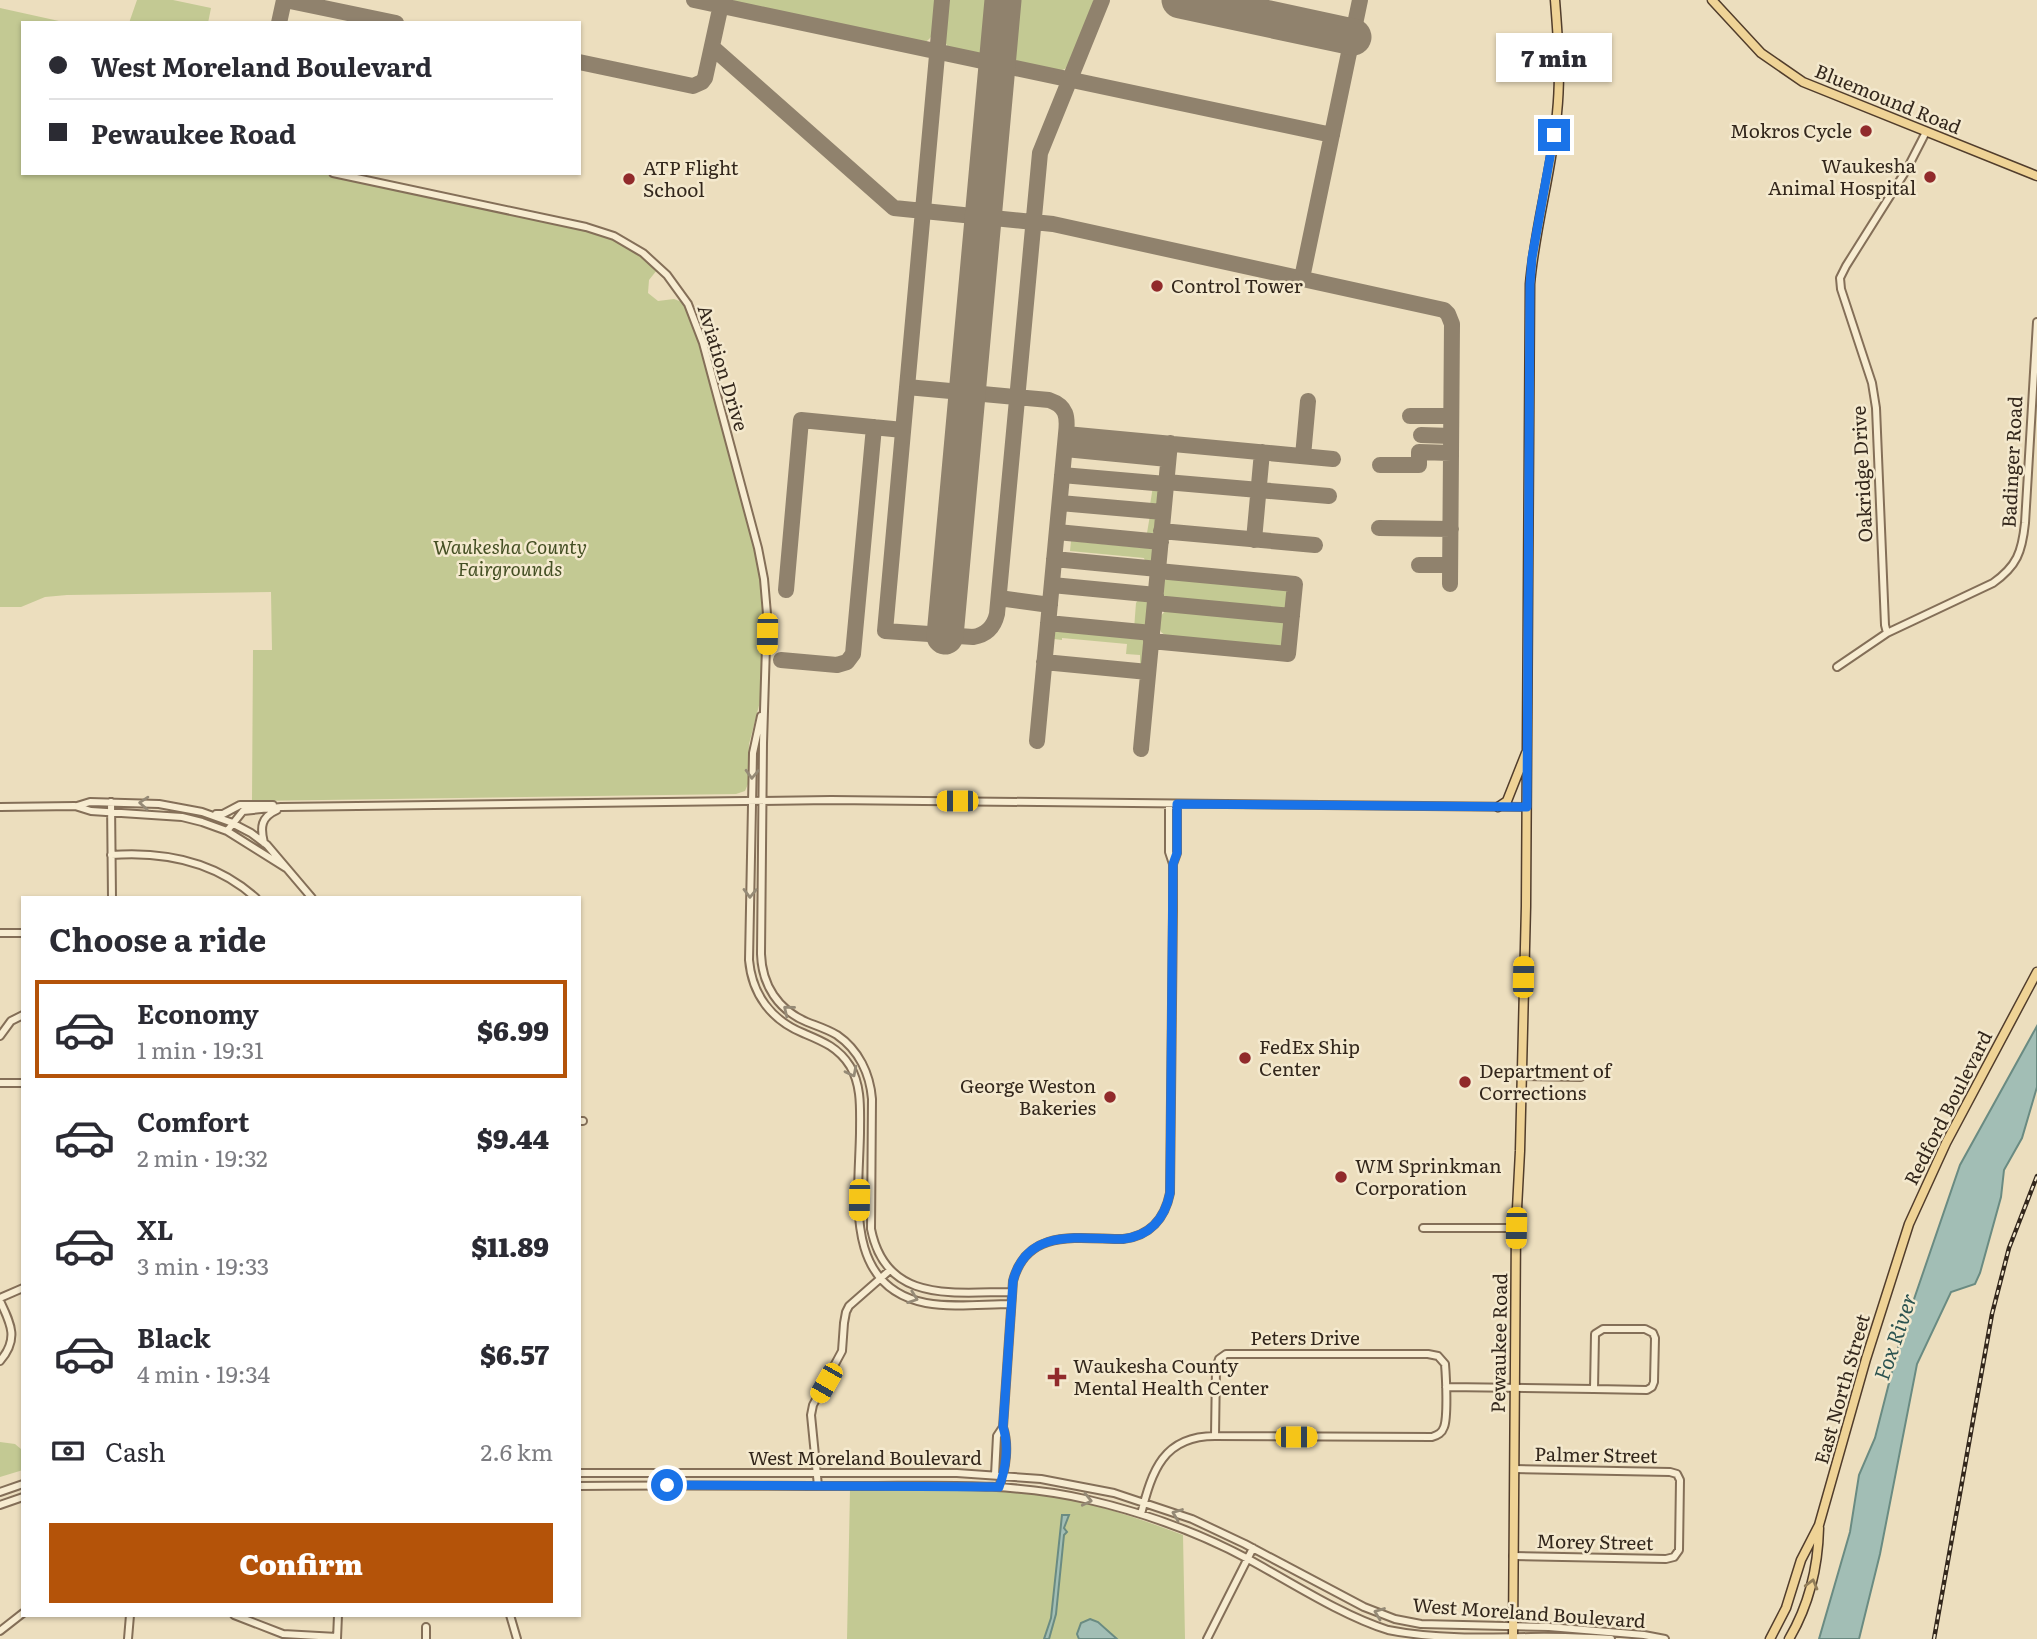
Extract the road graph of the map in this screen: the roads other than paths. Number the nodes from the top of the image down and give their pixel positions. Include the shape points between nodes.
1 (1555, 0) edge
2 (1712, 0) edge
3 (1926, 132) junction
4 (341, 175) edge
5 (2037, 177) edge
6 (2037, 323) edge
7 (1887, 633) junction
8 (1837, 667) dead end
9 (765, 701) junction
10 (1527, 750) junction
11 (751, 801) junction
12 (763, 801) junction
13 (111, 802) junction
14 (1169, 804) junction
15 (1177, 804) junction
16 (246, 805) junction
17 (75, 806) junction
18 (0, 807) edge
19 (281, 807) junction
20 (1498, 807) junction
21 (1527, 807) junction
22 (111, 811) junction
23 (211, 814) junction
24 (231, 822) junction
25 (227, 831) junction
26 (264, 843) junction
27 (111, 855) junction
28 (1173, 864) junction
29 (751, 865) junction
30 (762, 866) junction
31 (286, 868) junction
32 (112, 896) edge
33 (253, 896) edge
34 (310, 896) edge
35 (0, 933) edge
36 (21, 933) edge
37 (2037, 972) edge
38 (770, 990) junction
39 (763, 1002) junction
40 (21, 1016) edge
41 (832, 1032) junction
42 (0, 1036) edge
43 (826, 1042) junction
44 (1521, 1076) junction
45 (1581, 1077) dead end
46 (0, 1083) edge
47 (21, 1083) edge
48 (860, 1128) junction
49 (872, 1128) junction
50 (859, 1161) junction
51 (872, 1161) junction
52 (1423, 1228) dead end
53 (1516, 1228) junction
54 (1895, 1262) joint
55 (890, 1270) junction
56 (880, 1277) junction
57 (21, 1288) edge
58 (950, 1292) junction
59 (1012, 1292) junction
60 (0, 1299) edge
61 (950, 1304) junction
62 (1011, 1304) junction
63 (12, 1339) junction
64 (21, 1339) edge
65 (0, 1361) edge
66 (1446, 1387) junction
67 (1514, 1388) junction
68 (1594, 1389) junction
69 (1003, 1427) junction
70 (1215, 1436) junction
71 (1514, 1469) junction
72 (581, 1473) edge
73 (622, 1473) junction
74 (689, 1473) junction
75 (747, 1473) junction
76 (818, 1473) junction
77 (933, 1473) junction
78 (995, 1474) junction
79 (1004, 1475) junction
80 (1047, 1480) junction
81 (21, 1485) edge
82 (689, 1485) junction
83 (581, 1486) edge
84 (622, 1486) junction
85 (748, 1486) junction
86 (818, 1486) junction
87 (933, 1486) junction
88 (999, 1487) junction
89 (1045, 1491) junction
90 (0, 1492) edge
91 (21, 1498) edge
92 (1144, 1502) junction
93 (0, 1505) edge
94 (1141, 1514) junction
95 (1819, 1525) junction
96 (1211, 1528) junction
97 (1206, 1539) junction
98 (1253, 1548) junction
99 (1513, 1556) junction
100 (1676, 1556) joint
101 (1248, 1559) junction
102 (1791, 1593) junction
103 (21, 1615) edge
104 (130, 1617) edge
105 (240, 1617) edge
106 (338, 1617) edge
107 (511, 1617) edge
108 (1404, 1621) junction
109 (1470, 1625) junction
110 (1512, 1625) junction
111 (426, 1627) dead end
112 (0, 1631) edge
113 (1401, 1633) junction
114 (337, 1638) edge
115 (1470, 1638) edge
116 (1513, 1638) edge
117 (128, 1639) edge
118 (426, 1639) edge
119 (517, 1639) edge
120 (1207, 1639) edge
121 (1611, 1639) edge
122 (1665, 1639) edge
123 (1770, 1639) edge
124 (1776, 1639) edge
125 (1789, 1639) edge

1 - 10 main road, Pewaukee Road via 1560,59 1557,116 1530,284
2 - 3 main road, Bluemound Road via 1761,53 1799,80
3 - 5 main road, Bluemound Road
3 - 7 street, Oakridge Drive via 1840,281 1874,390
4 - 9 street, Aviation Drive via 599,231 634,247 667,275 699,329 761,562 767,614
6 - 7 street, Badinger Road via 2024,538 2017,559 1993,583
7 - 8 street, Badinger Road
9 -> 11 street, Aviation Drive via 754,747
9 - 12 street, Aviation Drive
10 - 20 main road via 1507,801
10 - 21 main road, Pewaukee Road
11 - 12 street
11 - 19 street
11 - 29 street, Aviation Drive
12 - 14 street
12 - 30 street, Aviation Drive
13 - 17 street
13 - 22 street
23 -> 13 street
14 - 15 street
14 - 28 street
15 - 20 street
15 - 28 street
16 - 19 street
16 - 23 street
16 - 24 street via 236,811
17 - 18 street
17 - 22 street
19 - 24 street via 243,811
19 - 26 street via 262,822
20 - 21 street
21 - 44 main road, Pewaukee Road
22 - 25 street via 182,817
22 - 27 street
23 - 24 street
24 - 25 street
24 - 26 street
25 - 31 street
26 - 31 street
27 - 32 street
27 - 33 street via 160,855 189,861 228,877
28 - 59 street via 1170,1193 1166,1210 1155,1225 1134,1237 1058,1239 1038,1245 1018,1265
29 - 30 street
29 -> 39 street, Aviation Drive via 750,964
30 - 38 street, Aviation Drive via 761,961
31 - 34 street
35 - 36 street
37 - 54 main road, Redford Boulevard via 1946,1143
38 - 39 street
41 -> 38 street, Aviation Drive via 788,1012
39 - 43 street, Aviation Drive via 785,1024
40 - 42 street
41 - 43 street
41 - 49 street, Aviation Drive via 848,1044 865,1068 871,1089
43 -> 48 street, Aviation Drive via 854,1073
44 - 45 street
44 - 53 main road, Pewaukee Road
46 - 47 street
48 - 49 street
48 - 50 street, Aviation Drive
49 - 51 street, Aviation Drive
50 - 51 street
50 - 56 street, Aviation Drive via 861,1241
51 - 55 street, Aviation Drive via 871,1229 876,1249
52 - 53 street
53 - 67 main road, Pewaukee Road
54 - 95 main road, East North Street
55 - 56 street
55 - 58 street, Aviation Drive via 918,1288
56 -> 61 street, Aviation Drive via 917,1301
56 - 76 street via 849,1306 842,1351 813,1405
57 - 60 street
58 - 59 street, Aviation Drive
58 - 61 street
59 - 62 street
60 - 63 street
61 - 62 street, Aviation Drive
62 - 69 street
63 - 64 street
63 - 65 street
66 - 67 street
66 - 70 street via 1445,1426 1432,1437
66 - 70 street, Peters Drive via 1444,1363 1433,1354 1229,1353 1216,1363
67 - 68 street
67 - 71 main road, Pewaukee Road
68 - 68 street via 1598,1331 1645,1329 1653,1333 1652,1387
69 - 78 street via 997,1436
69 - 79 street
70 - 92 street via 1192,1439 1167,1452 1156,1467
71 - 99 main road, Pewaukee Road
71 - 100 street, Palmer Street via 1677,1474
72 - 73 street, West Moreland Boulevard
73 - 74 street, West Moreland Boulevard
73 - 84 street
74 - 75 street, West Moreland Boulevard
74 - 82 street
75 - 76 street, West Moreland Boulevard
75 - 85 street
76 - 77 street, West Moreland Boulevard
76 - 86 street
77 - 78 street, West Moreland Boulevard
77 - 87 street
78 - 79 street, West Moreland Boulevard
78 - 88 street
79 - 80 street, West Moreland Boulevard
79 - 88 street
80 - 89 street
80 - 92 street, West Moreland Boulevard
81 - 90 street
82 - 84 street, West Moreland Boulevard
82 - 85 street, West Moreland Boulevard
83 - 84 street, West Moreland Boulevard
85 - 86 street, West Moreland Boulevard
86 - 87 street, West Moreland Boulevard
87 - 88 street, West Moreland Boulevard
88 - 89 street, West Moreland Boulevard
89 -> 94 street, West Moreland Boulevard
91 - 93 street
92 - 94 street
96 -> 92 street, West Moreland Boulevard
94 - 97 street, West Moreland Boulevard
95 - 102 main road, East North Street
125 -> 95 main road, East North Street via 1811,1587
96 - 97 street
96 - 98 street, West Moreland Boulevard
97 - 101 street, West Moreland Boulevard
98 - 101 street
108 -> 98 street, West Moreland Boulevard via 1364,1607
99 - 100 street, Morey Street
99 - 110 main road, Pewaukee Road
101 - 113 street, West Moreland Boulevard via 1366,1622
101 - 120 street
102 - 123 main road, East North Street
102 - 124 main road via 1790,1612
103 - 112 street
104 - 117 street
105 - 114 street via 290,1635
106 - 114 street
107 - 119 street
108 - 109 street, West Moreland Boulevard
108 - 113 street
109 - 110 street, West Moreland Boulevard
109 - 115 street
110 - 116 main road, Pewaukee Road
110 - 122 street, West Moreland Boulevard
111 - 118 street
113 - 115 street, West Moreland Boulevard
115 - 116 street, West Moreland Boulevard
116 - 121 street, West Moreland Boulevard

